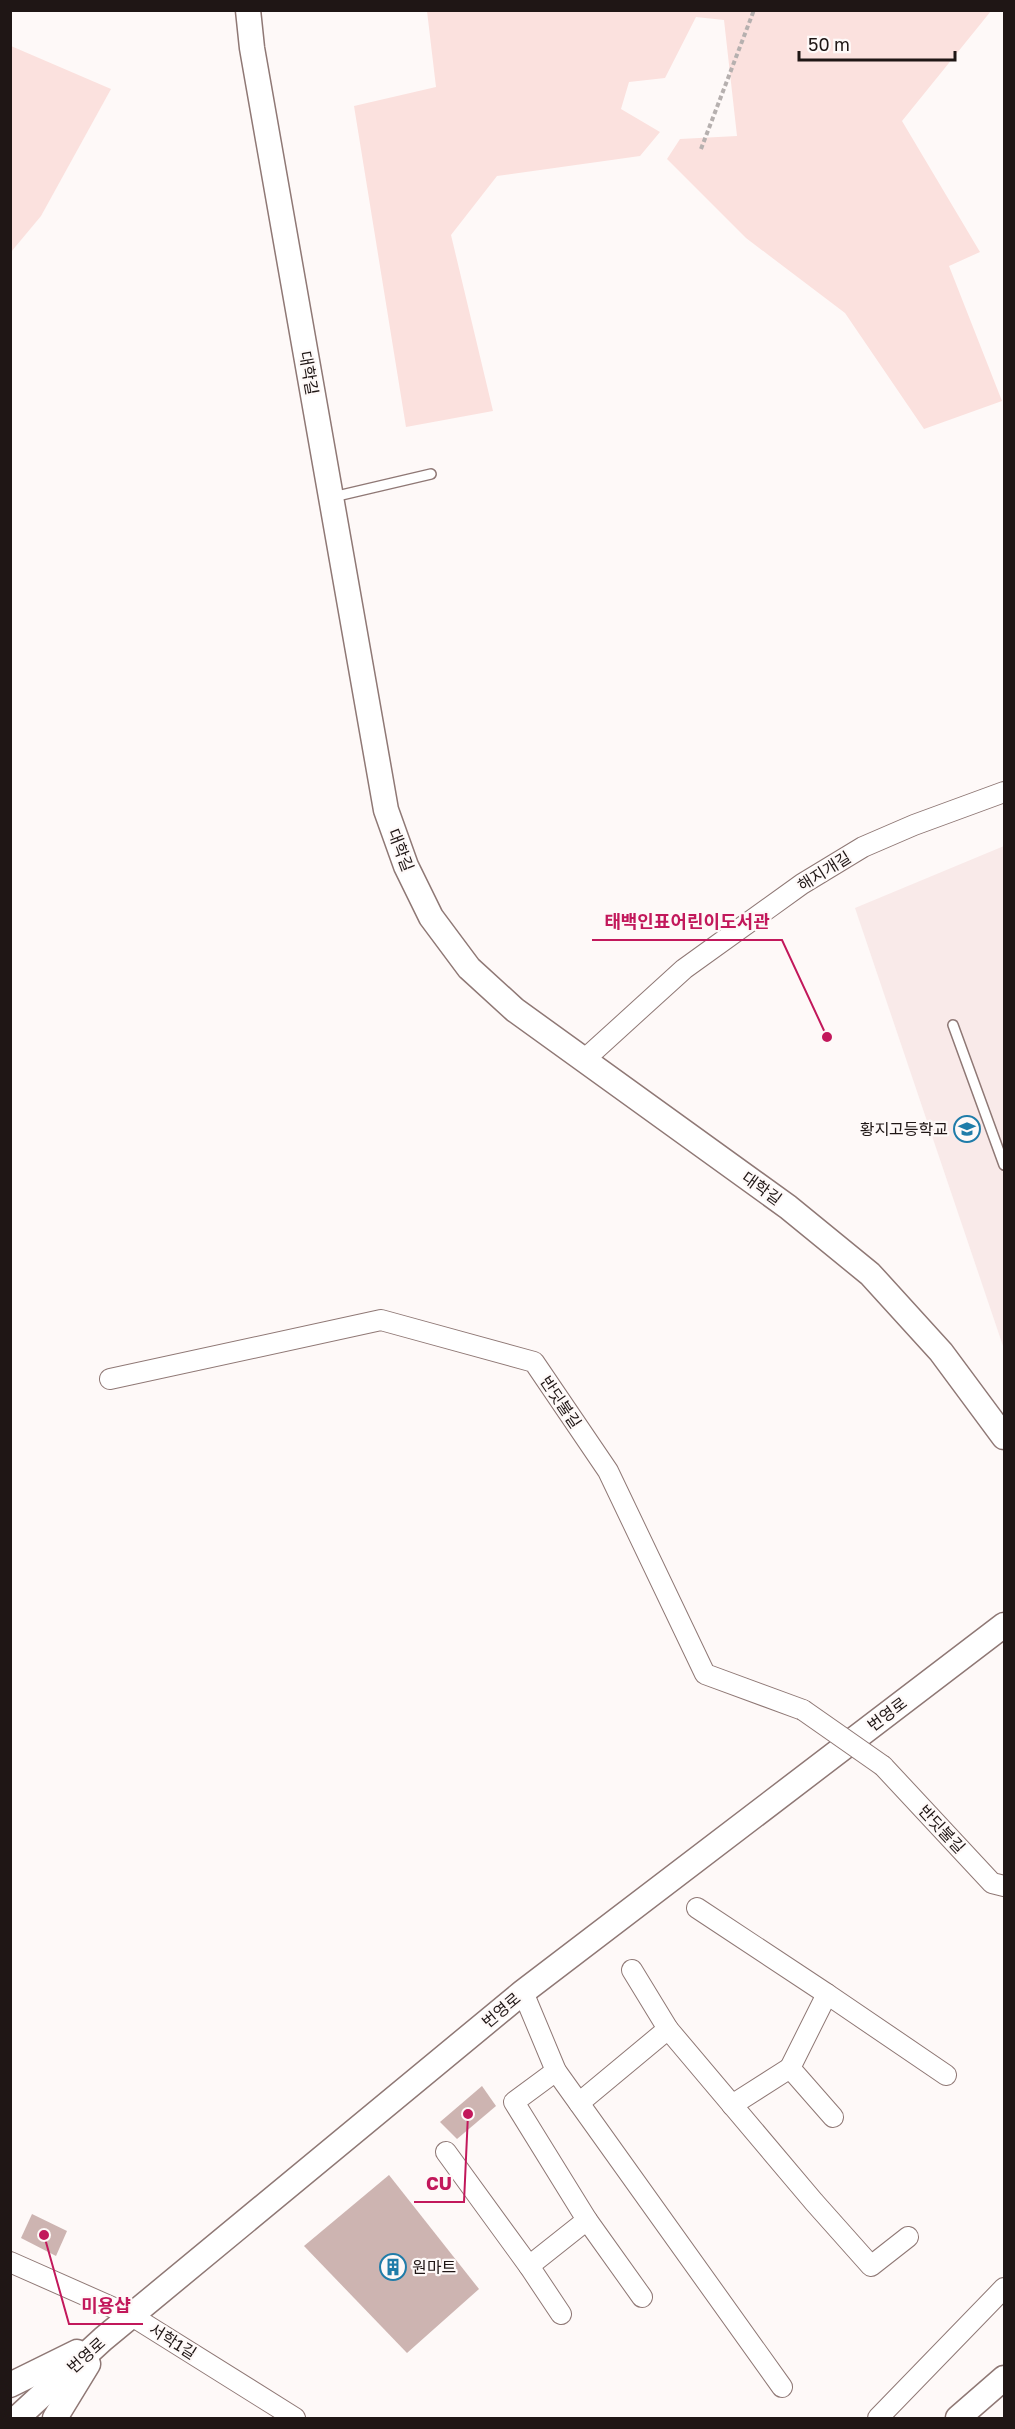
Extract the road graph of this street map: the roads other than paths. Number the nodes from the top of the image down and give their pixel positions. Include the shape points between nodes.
1 (248, 10) edge
2 (431, 474) dead end
3 (331, 498) junction
4 (1005, 792) edge
5 (953, 1025) dead end
6 (585, 1059) junction
7 (1005, 1165) edge
8 (110, 1379) dead end
9 (1005, 1437) edge
10 (1003, 1629) edge
11 (1005, 1886) edge
12 (697, 1908) dead end
13 (632, 1970) dead end
14 (523, 1992) junction
15 (827, 1994) junction
16 (668, 2029) junction
17 (790, 2068) junction
18 (556, 2071) junction
19 (946, 2075) dead end
20 (579, 2103) junction
21 (732, 2105) junction
22 (832, 2117) dead end
23 (446, 2152) dead end
24 (587, 2220) junction
25 (908, 2237) dead end
26 (10, 2262) edge
27 (529, 2266) junction
28 (1005, 2288) edge
29 (642, 2297) dead end
30 (561, 2314) dead end
31 (132, 2316) junction
32 (104, 2339) junction
33 (1005, 2378) edge
34 (10, 2385) edge
35 (782, 2387) dead end
36 (17, 2418) edge
37 (55, 2418) edge
38 (295, 2418) edge
39 (878, 2418) edge
40 (958, 2418) edge

1 - 3 street, 대학길
2 - 3 lane
3 - 6 street, 대학길 via 386,810 406,866 431,916 469,968 515,1010
4 - 6 street, 해지개길 via 863,847 802,884 684,969
5 - 7 lane
6 - 9 street, 대학길 via 788,1207 870,1274 941,1352
8 - 11 street, 반딧불길, bridge via 381,1320 534,1362 608,1471 705,1674 803,1710 883,1766 992,1883
10 - 14 street, 번영로
12 - 15 street
13 - 16 street
14 - 18 street
14 - 31 street, 번영로
15 - 17 street
15 - 19 street
16 - 20 street
16 - 21 street
17 - 21 street
17 - 22 street
18 - 20 street
18 - 24 street via 514,2102
20 - 35 street
21 - 25 street via 871,2266
23 - 27 street
24 - 27 street
24 - 29 street
26 - 31 street, 서학1길
27 - 30 street
28 - 39 street
31 - 32 street, 번영로
31 - 38 street, 서학1길
32 - 34 street
32 - 36 street, 번영로
32 - 37 street
33 - 40 street

